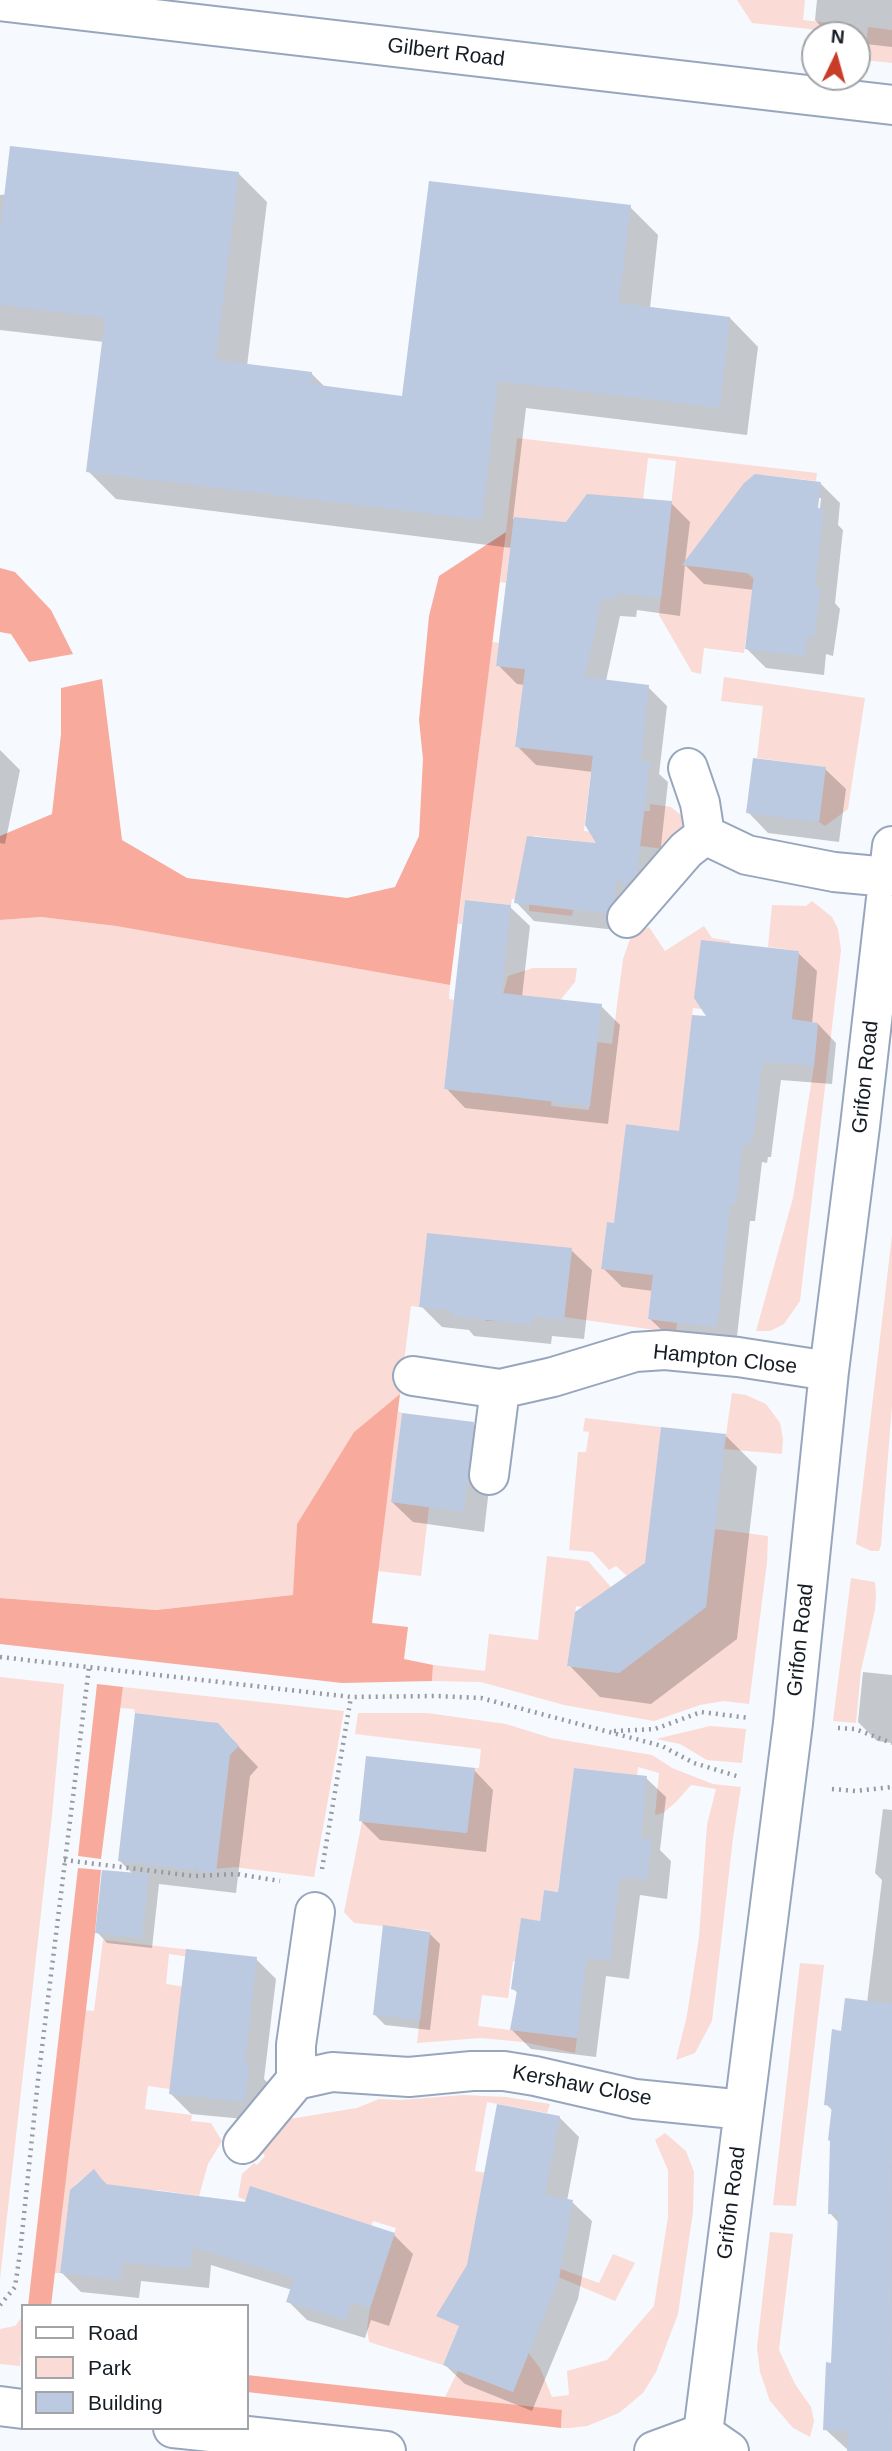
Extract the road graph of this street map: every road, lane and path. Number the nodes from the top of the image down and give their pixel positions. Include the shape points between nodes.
1 (0, 1) edge
2 (892, 105) edge
3 (688, 768) dead end
4 (705, 835) junction
5 (890, 861) edge
6 (627, 918) dead end
7 (876, 1128) edge
8 (829, 1371) junction
9 (414, 1376) dead end
10 (500, 1389) junction
11 (489, 1475) dead end
12 (0, 1657) edge
13 (89, 1667) junction
14 (351, 1697) junction
15 (757, 1719) dead end
16 (834, 1727) dead end
17 (892, 1743) edge
18 (64, 1860) junction
19 (317, 1900) junction
20 (296, 2080) junction
21 (744, 2110) junction
22 (243, 2144) dead end
23 (0, 2305) edge
24 (0, 2406) edge
25 (21, 2409) edge
26 (171, 2430) edge
27 (190, 2430) edge
28 (716, 2442) edge
29 (167, 2451) edge
30 (386, 2451) edge
31 (654, 2451) edge

1 - 2 street, Gilbert Road
3 - 4 street
4 - 5 street via 747,855 834,872
4 - 6 street via 686,850
5 - 7 street, Grifon Road
7 - 8 street, Grifon Road
8 - 10 street, Hampton Close via 738,1357 645,1351
8 - 21 street, Grifon Road via 793,1723
9 - 10 street, Hampton Close
10 - 11 street
12 - 13 path
13 - 14 path
13 - 18 path
14 - 15 path via 481,1698 610,1731 655,1729 701,1712
14 - 19 path
16 - 17 path via 855,1729
18 - 19 path via 194,1876 237,1874
18 - 23 path via 20,2253 15,2287
19 - 20 street via 296,2045
20 - 21 street, Kershaw Close via 332,2072 409,2077 504,2071 635,2099
20 - 22 street
21 - 28 street, Grifon Road
24 - 25 street
26 - 29 street
27 - 30 street
28 - 31 street

